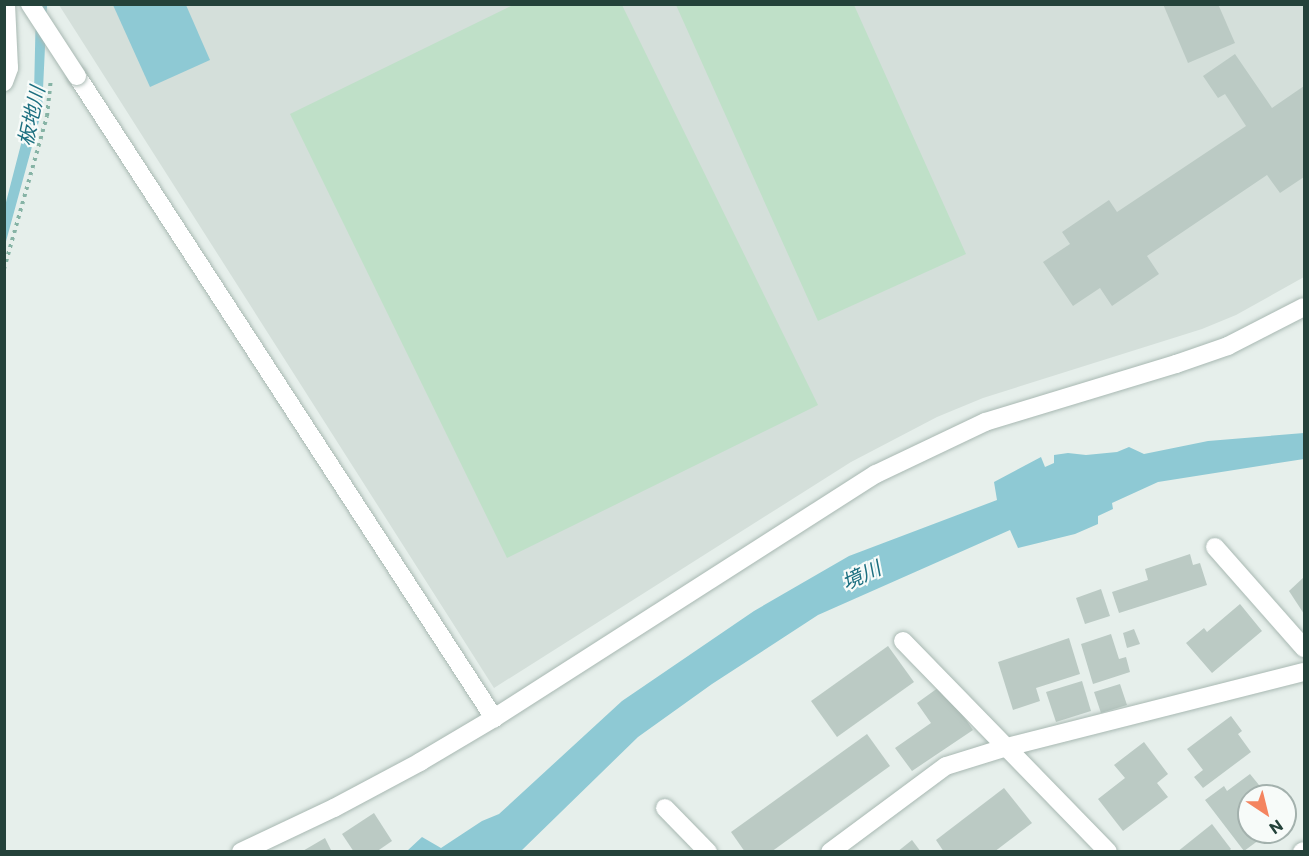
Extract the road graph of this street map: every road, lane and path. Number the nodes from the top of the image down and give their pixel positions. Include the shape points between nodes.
1 (6, 4) edge
2 (30, 4) edge
3 (52, 75) dead end
4 (4, 82) edge
5 (4, 269) edge
6 (1305, 306) edge
7 (1215, 547) dead end
8 (903, 641) dead end
9 (1305, 648) edge
10 (1305, 672) edge
11 (494, 718) junction
12 (1007, 747) junction
13 (665, 808) dead end
14 (242, 852) edge
15 (708, 852) edge
16 (830, 852) edge
17 (1108, 852) edge

1 - 4 street via 9,68
2 - 11 street, bridge
3 - 5 path via 47,116
6 - 11 street via 1217,350 985,422 876,474
7 - 9 street
8 - 12 street
10 - 12 street
11 - 14 street via 334,808
12 - 16 street via 945,766
12 - 17 street
13 - 15 street

